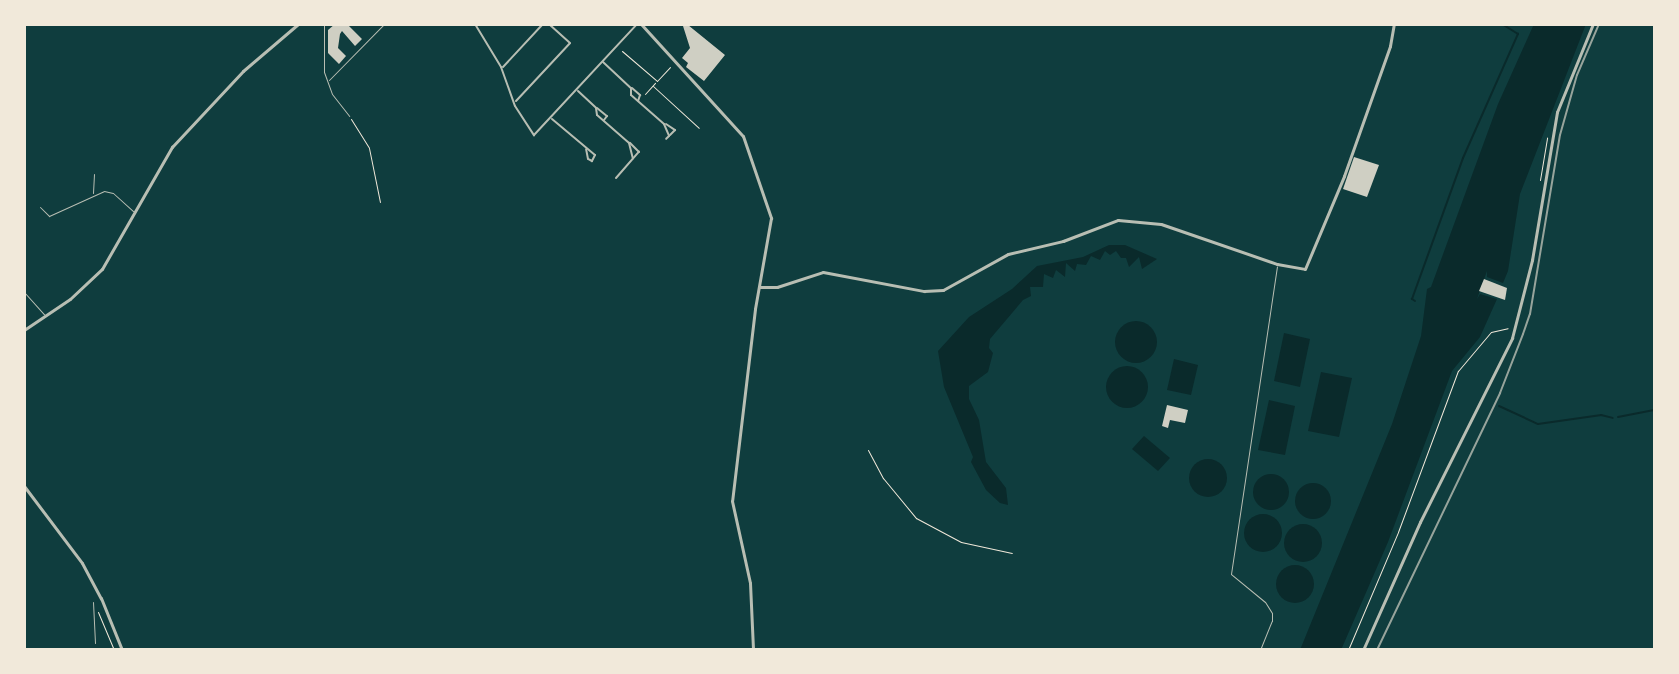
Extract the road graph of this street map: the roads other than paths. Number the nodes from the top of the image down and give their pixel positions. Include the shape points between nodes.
1 (298, 24) edge
2 (324, 24) edge
3 (384, 24) edge
4 (475, 24) edge
5 (543, 24) edge
6 (549, 24) edge
7 (639, 24) edge
8 (1394, 24) edge
9 (1593, 24) edge
10 (602, 62) junction
11 (501, 67) junction
12 (327, 82) junction
13 (576, 90) junction
14 (515, 101) junction
15 (349, 116) road end
16 (551, 118) junction
17 (664, 124) junction
18 (629, 143) junction
19 (586, 149) dead end
20 (633, 159) junction
21 (94, 174) dead end
22 (616, 178) dead end
23 (94, 195) junction
24 (40, 207) dead end
25 (135, 213) junction
26 (1277, 264) junction
27 (760, 287) junction
28 (24, 292) edge
29 (45, 316) junction
30 (24, 330) edge
31 (24, 486) edge
32 (93, 602) dead end
33 (95, 643) dead end
34 (122, 650) edge
35 (753, 650) edge
36 (1260, 650) edge
37 (1363, 650) edge

1 - 25 street via 243,71 172,147
2 - 12 lane
3 - 12 lane
4 - 11 street
5 - 11 street
6 - 14 street via 570,43
7 - 10 street
7 - 27 street via 747,143 771,218
8 - 26 street via 1344,176 1305,269
9 - 37 street via 1554,123 1532,260 1512,338
10 - 13 street
10 - 17 street
11 - 14 street
12 - 15 lane
13 - 16 street
13 - 18 street
14 - 16 street via 534,135
16 - 19 street
17 - 17 street via 668,138 675,130
18 - 20 street
18 - 20 street via 639,151
20 - 22 street
21 - 23 lane
23 - 24 lane via 49,216
23 - 25 lane via 113,193
25 - 29 street via 102,269
26 - 27 street via 1161,224 1118,220 1008,254 943,290 823,272
26 - 36 lane via 1231,574 1272,613
27 - 35 street via 732,501 750,583
28 - 29 lane
29 - 30 street
31 - 34 street via 82,563
32 - 33 lane

